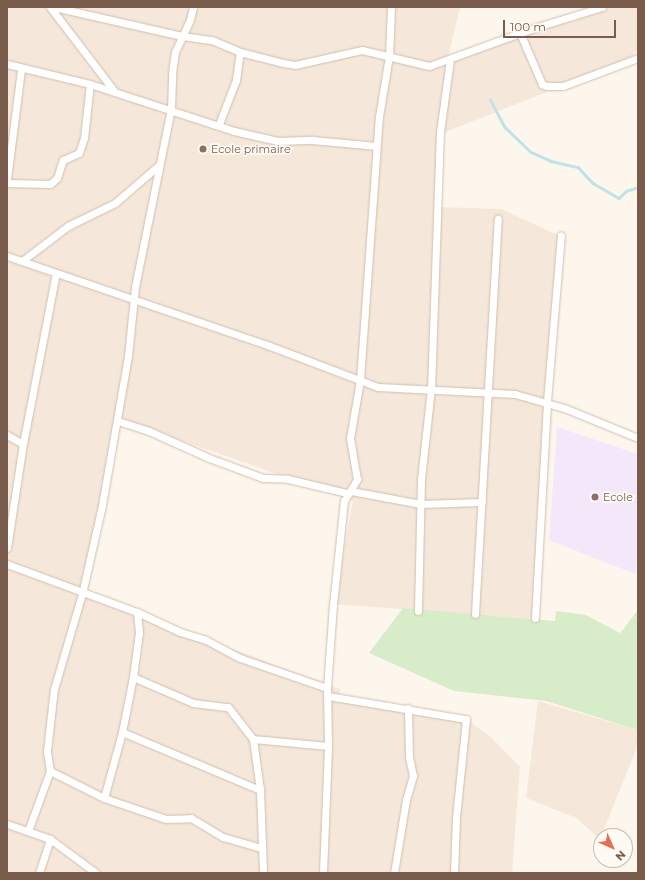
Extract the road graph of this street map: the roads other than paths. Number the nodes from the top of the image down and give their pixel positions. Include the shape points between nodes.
1 (50, 7) edge
2 (54, 7) edge
3 (193, 7) edge
4 (391, 7) edge
5 (602, 7) edge
6 (520, 33) junction
7 (182, 36) junction
8 (240, 52) junction
9 (389, 56) junction
10 (638, 58) edge
11 (450, 60) junction
12 (7, 64) edge
13 (21, 69) junction
14 (90, 84) junction
15 (115, 92) junction
16 (171, 109) junction
17 (219, 124) junction
18 (377, 146) junction
19 (159, 165) junction
20 (7, 179) edge
21 (7, 183) edge
22 (498, 219) dead end
23 (562, 236) dead end
24 (7, 256) edge
25 (22, 261) junction
26 (56, 273) junction
27 (135, 300) junction
28 (360, 380) junction
29 (431, 389) junction
30 (488, 390) junction
31 (547, 401) junction
32 (118, 422) junction
33 (7, 435) edge
34 (638, 438) edge
35 (23, 444) junction
36 (349, 492) junction
37 (482, 502) junction
38 (421, 504) junction
39 (7, 548) edge
40 (7, 564) edge
41 (82, 594) junction
42 (418, 611) dead end
43 (137, 612) junction
44 (475, 614) dead end
45 (535, 618) dead end
46 (133, 677) junction
47 (327, 688) junction
48 (328, 696) junction
49 (408, 708) junction
50 (122, 732) junction
51 (253, 739) junction
52 (328, 746) junction
53 (50, 771) junction
54 (260, 790) junction
55 (104, 798) junction
56 (7, 824) edge
57 (28, 831) junction
58 (50, 839) junction
59 (261, 848) junction
60 (94, 872) edge
61 (39, 873) edge
62 (263, 873) edge
63 (323, 873) edge
64 (395, 873) edge
65 (454, 873) edge

1 - 15 street
2 - 7 street
3 - 7 street
4 - 9 street
5 - 6 street
6 - 10 street via 542,84 547,86 563,86
6 - 11 street
7 - 8 street via 212,40
7 - 16 street via 175,52
8 - 9 street via 295,65 362,50
8 - 17 street via 236,80
9 - 11 street via 429,66
9 - 18 street
11 - 29 street via 440,132
12 - 13 street
13 - 14 street
13 - 20 street
14 - 15 street
14 - 21 street via 84,138 78,153 63,160 57,178 50,184
15 - 16 street
16 - 17 street
16 - 19 street
17 - 18 street via 234,131 278,141 312,140
18 - 28 street
19 - 25 street via 115,203 68,226
19 - 27 street
22 - 30 street
23 - 31 street
24 - 25 street
25 - 26 street
26 - 27 street
26 - 35 street
27 - 28 street
27 - 32 street
28 - 29 street via 378,386
28 - 36 street via 350,438 357,479
29 - 30 street
29 - 38 street via 421,479
30 - 31 street
30 - 37 street
31 - 34 street
31 - 45 street
32 - 36 street via 149,431 209,458 263,478 288,479
32 - 41 street
33 - 35 street
35 - 39 street
36 - 38 street
36 - 47 street via 340,522
37 - 38 street
37 - 44 street
38 - 42 street
40 - 41 street
41 - 43 street
41 - 53 street via 54,690 47,751
43 - 46 street via 139,632
43 - 47 street via 180,632 206,640 240,658
46 - 50 street
46 - 51 street via 193,703 228,707
47 - 48 street
48 - 49 street
48 - 52 street
49 - 64 street via 412,776
49 - 65 street via 466,719 456,818
50 - 54 street
50 - 55 street
51 - 52 street
51 - 54 street
52 - 63 street
53 - 55 street
53 - 57 street
54 - 59 street
55 - 59 street via 166,819 191,818 223,837
56 - 57 street
57 - 58 street
58 - 60 street via 74,854
58 - 61 street
59 - 62 street

